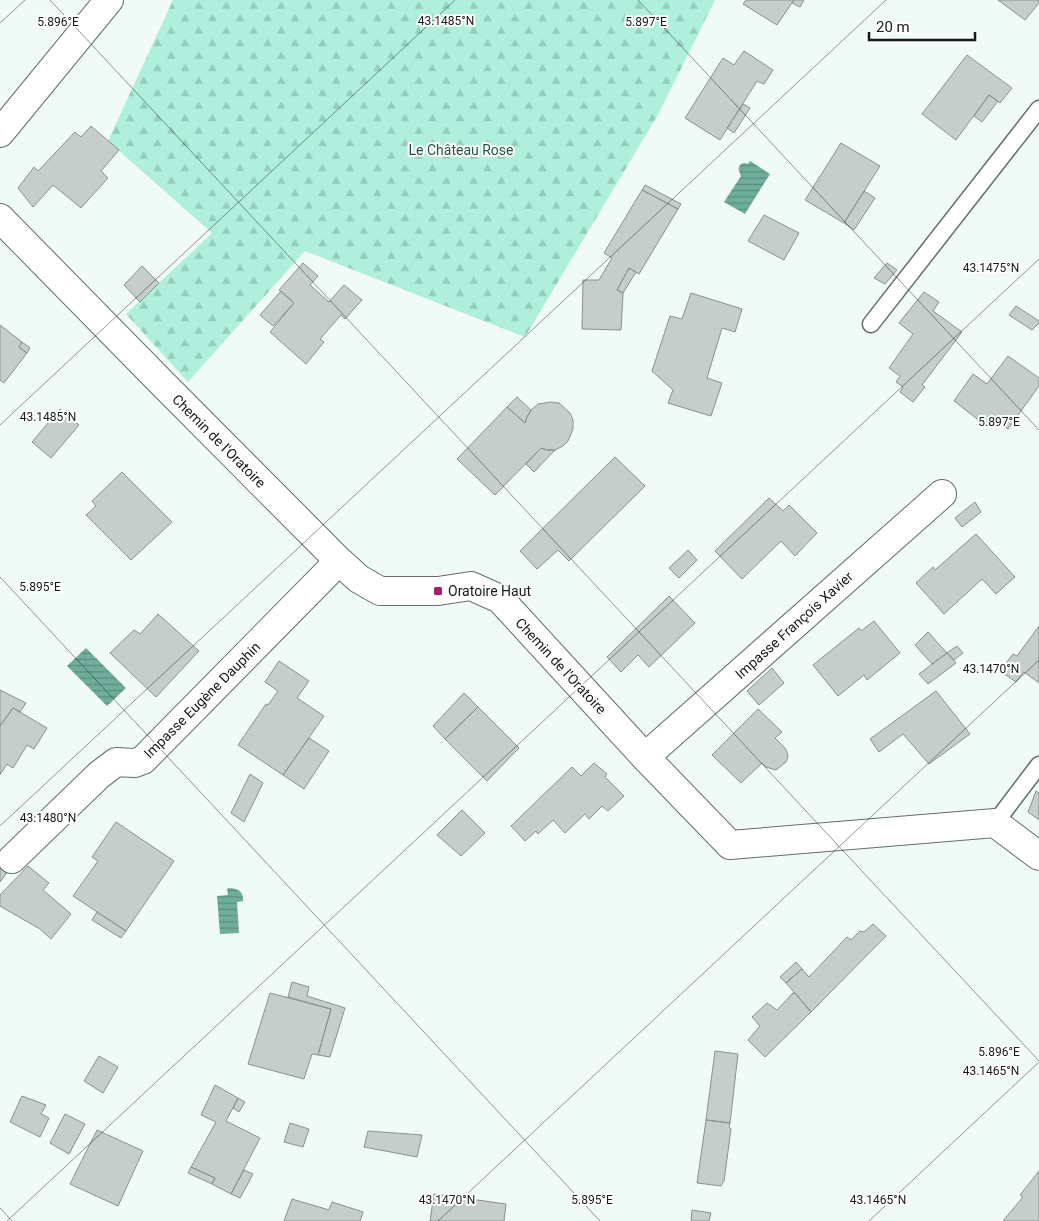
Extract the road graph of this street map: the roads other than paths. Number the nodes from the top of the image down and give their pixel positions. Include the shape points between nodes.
1 (109, 0) edge
2 (1039, 109) edge
3 (0, 134) edge
4 (0, 218) edge
5 (872, 324) dead end
6 (942, 494) dead end
7 (339, 561) junction
8 (646, 757) junction
9 (1039, 765) edge
10 (996, 823) junction
11 (1039, 856) edge
12 (12, 859) dead end

1 - 3 street
2 - 5 lane
4 - 7 street, Chemin de l'Oratoire
6 - 8 street, Impasse François Xavier
7 - 8 street, Chemin de l'Oratoire via 380,591 438,591 471,586 500,599
7 - 12 street, Impasse Eugène Dauphin via 143,760 116,762
8 - 10 street, Chemin de l'Oratoire via 730,845
9 - 10 lane
10 - 11 street

